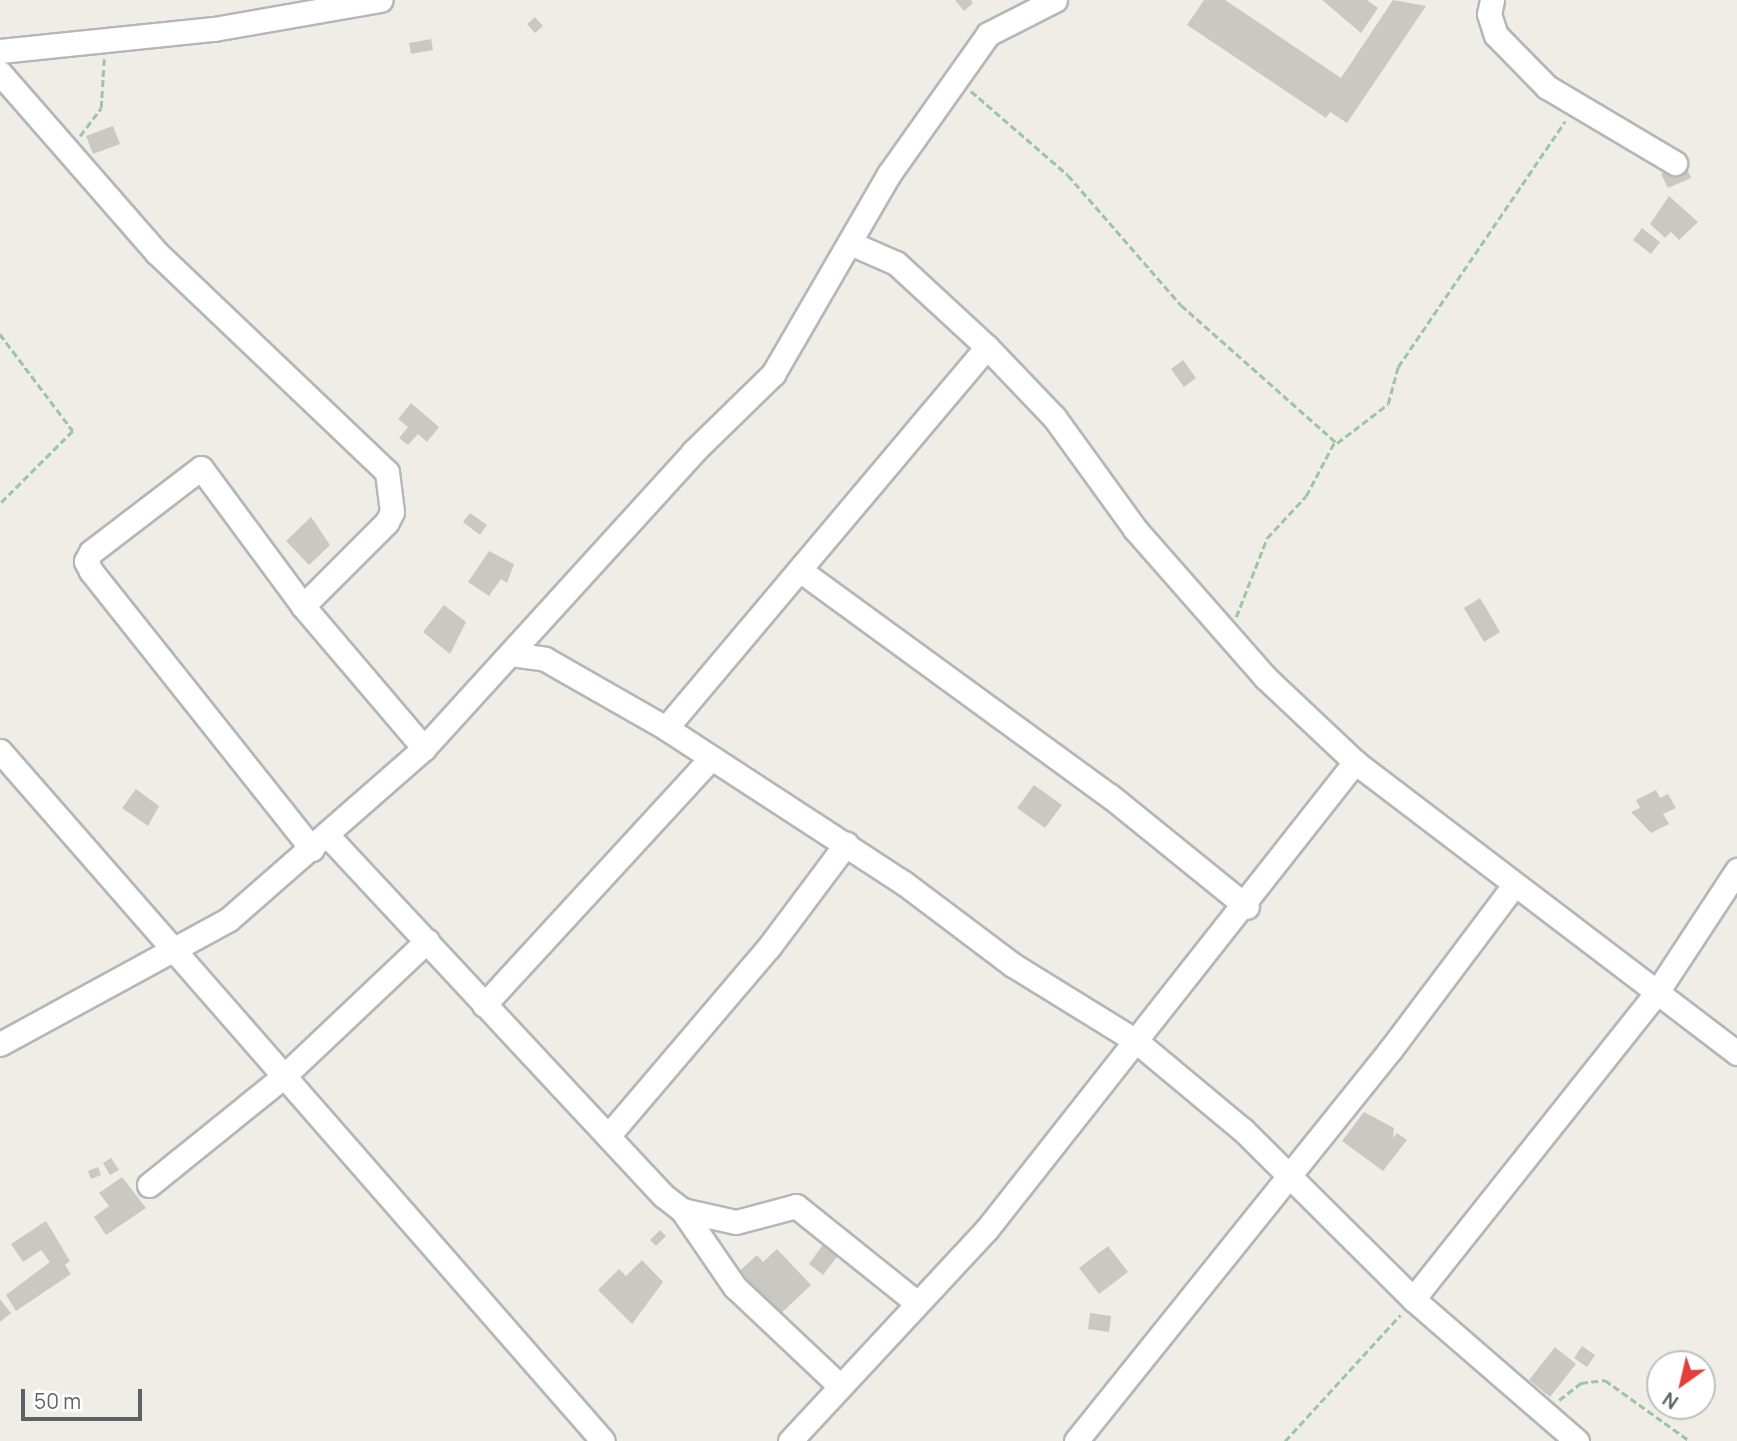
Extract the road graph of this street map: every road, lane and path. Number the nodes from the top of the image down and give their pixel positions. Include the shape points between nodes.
1 (381, 0) edge
2 (1055, 0) edge
3 (1492, 0) edge
4 (1022, 7) edge
5 (104, 42) junction
6 (0, 51) edge
7 (0, 73) edge
8 (955, 78) junction
9 (1576, 105) junction
10 (74, 163) junction
11 (1675, 163) dead end
12 (850, 243) junction
13 (0, 334) edge
14 (987, 347) junction
15 (1334, 443) junction
16 (0, 504) edge
17 (801, 571) junction
18 (303, 606) junction
19 (1230, 633) junction
20 (511, 654) junction
21 (666, 728) junction
22 (424, 748) junction
23 (0, 751) edge
24 (711, 758) junction
25 (1355, 762) junction
26 (320, 842) junction
27 (846, 844) junction
28 (1737, 870) edge
29 (1514, 885) junction
30 (1247, 907) junction
31 (427, 941) junction
32 (176, 954) junction
33 (1657, 992) junction
34 (484, 1004) junction
35 (1136, 1041) junction
36 (0, 1044) edge
37 (1737, 1053) edge
38 (284, 1076) junction
39 (607, 1136) junction
40 (1286, 1173) junction
41 (149, 1185) dead end
42 (682, 1210) junction
43 (1413, 1299) junction
44 (916, 1302) junction
45 (839, 1385) junction
46 (1546, 1410) junction
47 (603, 1441) edge
48 (790, 1441) edge
49 (1076, 1441) edge
50 (1285, 1441) edge
51 (1577, 1441) edge
52 (1690, 1441) edge

1 - 5 street
2 - 4 street
3 - 9 street via 1489,14 1496,35 1547,87
4 - 8 street via 988,34
5 - 6 street
5 - 10 path via 103,103 80,136
7 - 10 street
8 - 12 street
8 - 15 path via 1068,175 1181,305
9 - 11 street
9 - 15 path via 1398,367 1388,404
10 - 18 street via 156,252 387,472 392,512 387,522
12 - 14 street via 895,263
12 - 20 street via 773,374 693,452
13 - 16 path via 74,431
14 - 17 street
14 - 19 street via 1054,417 1135,529
15 - 19 path via 1314,484 1259,552
17 - 21 street
17 - 30 street via 1110,796
18 - 22 street
18 - 26 street via 201,468 86,561
19 - 25 street via 1266,678
20 - 21 street via 545,659
20 - 22 street
21 - 24 street
22 - 26 street
23 - 32 street
24 - 27 street
24 - 34 street
25 - 29 street
25 - 30 street
26 - 31 street
26 - 32 street via 229,919
27 - 35 street via 986,947
27 - 39 street via 769,947
28 - 33 street
29 - 33 street
29 - 40 street via 1391,1049
30 - 35 street
31 - 34 street
31 - 38 street
32 - 36 street via 102,986
32 - 38 street
33 - 37 street
33 - 43 street
34 - 39 street
35 - 40 street
35 - 44 street via 987,1229
38 - 41 street
38 - 47 street
39 - 42 street
40 - 43 street
40 - 49 street
42 - 44 street via 736,1222 796,1206
42 - 45 street via 735,1287
43 - 46 street
43 - 50 path
44 - 45 street
45 - 48 street
46 - 51 street
46 - 52 path via 1581,1383 1605,1380

